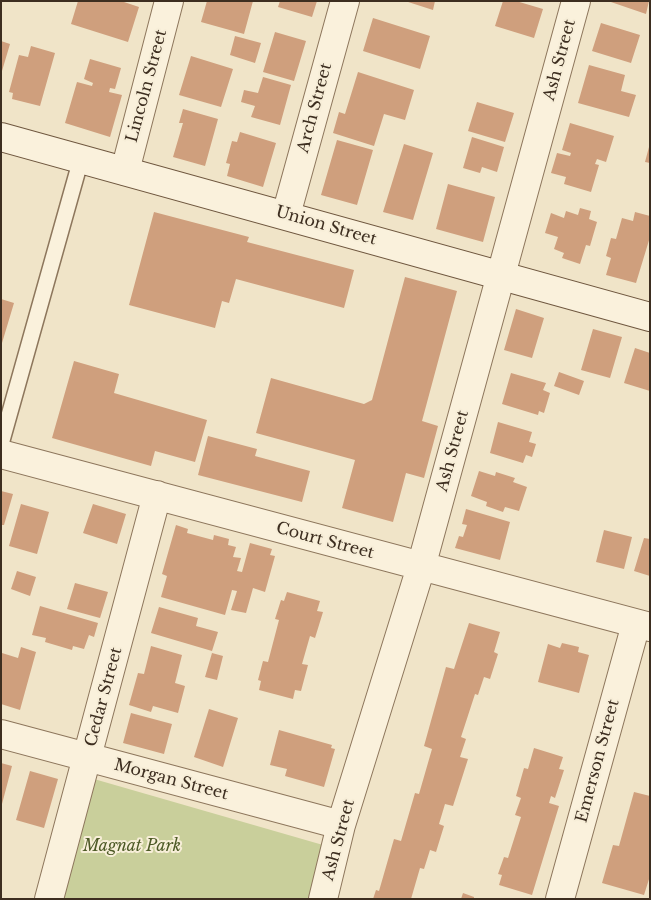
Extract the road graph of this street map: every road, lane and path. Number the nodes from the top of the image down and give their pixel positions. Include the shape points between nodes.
1 (169, 1) edge
2 (345, 1) edge
3 (576, 1) edge
4 (1, 137) edge
5 (81, 159) junction
6 (125, 171) junction
7 (286, 215) junction
8 (500, 276) junction
9 (650, 317) edge
10 (1, 444) edge
11 (1, 454) edge
12 (157, 495) junction
13 (421, 567) junction
14 (643, 626) edge
15 (1, 734) edge
16 (88, 757) junction
17 (341, 825) junction
18 (49, 899) edge
19 (323, 899) edge
20 (560, 899) edge

1 - 6 street, Lincoln Street
2 - 7 street, Arch Street
3 - 8 street, Ash Street
4 - 5 street, Union Street
5 - 6 street, Union Street
5 - 10 lane
6 - 7 street, Union Street
7 - 8 street, Union Street
8 - 9 street, Union Street
8 - 13 street, Ash Street
11 - 12 street, Court Street
12 - 13 street, Court Street
12 - 16 street, Cedar Street
13 - 14 street, Court Street
13 - 17 street, Ash Street
14 - 20 street, Emerson Street
15 - 16 street, Morgan Street
16 - 17 street, Morgan Street
16 - 18 street, Cedar Street
17 - 19 street, Ash Street

